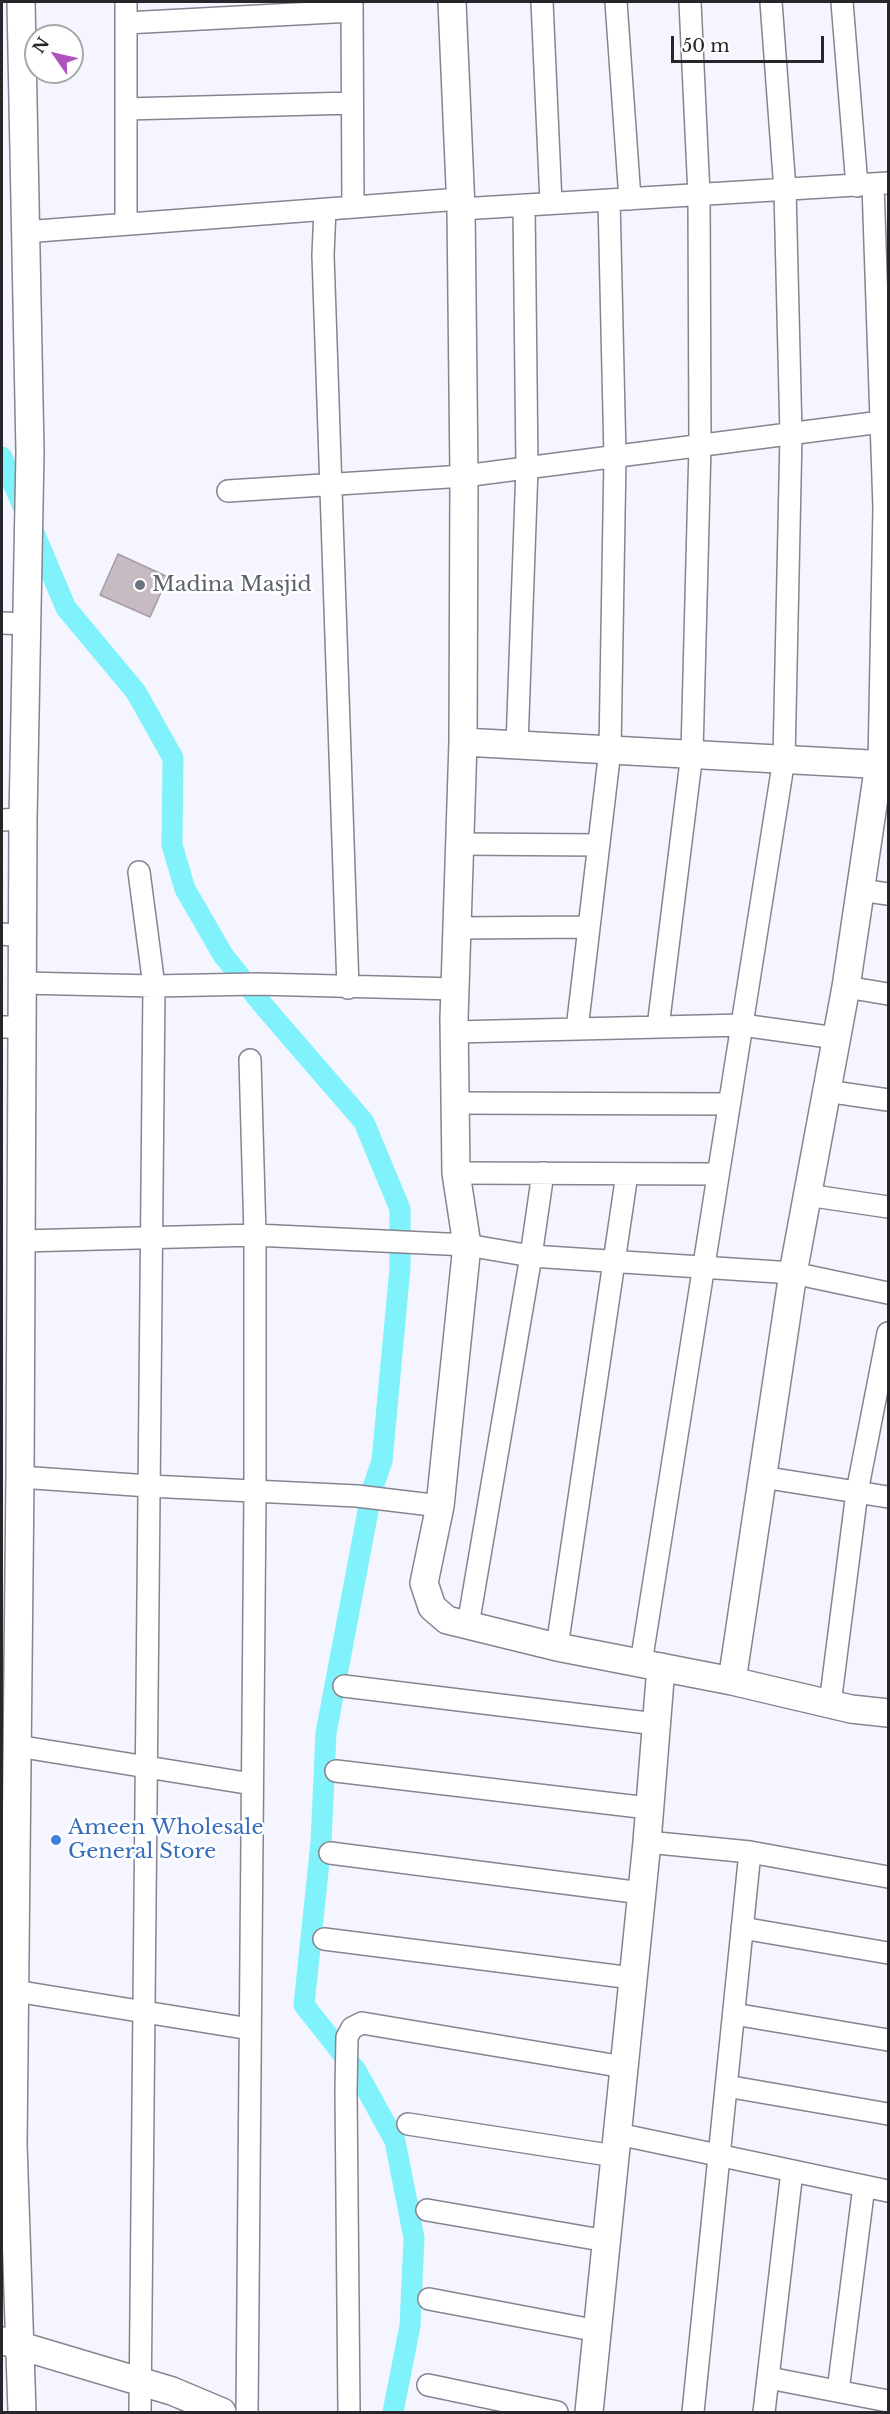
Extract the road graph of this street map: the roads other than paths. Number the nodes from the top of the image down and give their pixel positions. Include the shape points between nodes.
1 (21, 2) edge
2 (452, 2) edge
3 (542, 2) edge
4 (616, 2) edge
5 (690, 2) edge
6 (771, 2) edge
7 (842, 2) edge
8 (352, 6) edge
9 (126, 12) edge
10 (352, 103) junction
11 (126, 109) junction
12 (873, 184) edge
13 (785, 190) junction
14 (699, 195) junction
15 (620, 200) junction
16 (552, 203) junction
17 (460, 204) junction
18 (524, 205) junction
19 (353, 207) junction
20 (326, 209) junction
21 (126, 224) junction
22 (24, 232) junction
23 (881, 422) junction
24 (791, 435) junction
25 (700, 446) junction
26 (615, 457) junction
27 (527, 468) junction
28 (464, 476) junction
29 (331, 484) junction
30 (228, 491) dead end
31 (14, 623) edge
32 (463, 742) junction
33 (517, 745) junction
34 (610, 750) junction
35 (692, 753) junction
36 (784, 759) junction
37 (884, 764) edge
38 (12, 820) edge
39 (460, 844) junction
40 (599, 844) junction
41 (139, 872) dead end
42 (860, 890) junction
43 (888, 894) edge
44 (589, 927) junction
45 (457, 928) junction
46 (12, 935) edge
47 (22, 983) junction
48 (154, 986) junction
49 (846, 987) junction
50 (348, 988) junction
51 (456, 989) junction
52 (888, 993) edge
53 (742, 1025) junction
54 (12, 1027) edge
55 (658, 1027) junction
56 (578, 1029) junction
57 (455, 1032) junction
58 (836, 1038) junction
59 (250, 1060) dead end
60 (826, 1091) junction
61 (888, 1100) edge
62 (455, 1103) junction
63 (729, 1104) junction
64 (456, 1173) junction
65 (543, 1173) junction
66 (627, 1173) junction
67 (718, 1174) junction
68 (807, 1195) junction
69 (888, 1208) edge
70 (255, 1235) junction
71 (152, 1237) junction
72 (21, 1240) junction
73 (467, 1245) junction
74 (531, 1256) junction
75 (613, 1262) junction
76 (704, 1268) junction
77 (793, 1273) junction
78 (888, 1293) edge
79 (888, 1333) edge
80 (14, 1462) edge
81 (762, 1477) junction
82 (149, 1486) junction
83 (255, 1492) junction
84 (857, 1492) junction
85 (888, 1497) edge
86 (440, 1506) junction
87 (468, 1625) junction
88 (557, 1647) junction
89 (651, 1665) junction
90 (732, 1681) junction
91 (344, 1686) dead end
92 (830, 1704) junction
93 (888, 1713) edge
94 (656, 1724) junction
95 (9, 1743) edge
96 (146, 1768) junction
97 (336, 1771) dead end
98 (252, 1784) junction
99 (648, 1808) junction
100 (647, 1842) junction
101 (750, 1852) junction
102 (330, 1853) dead end
103 (888, 1877) edge
104 (640, 1895) junction
105 (742, 1928) junction
106 (324, 1939) dead end
107 (888, 1953) edge
108 (632, 1978) junction
109 (15, 1991) junction
110 (144, 2012) junction
111 (734, 2014) junction
112 (250, 2029) junction
113 (8, 2039) edge
114 (888, 2040) edge
115 (624, 2067) junction
116 (726, 2086) junction
117 (888, 2114) edge
118 (408, 2124) dead end
119 (616, 2145) junction
120 (719, 2156) junction
121 (792, 2170) junction
122 (864, 2186) junction
123 (888, 2191) edge
124 (427, 2210) dead end
125 (607, 2241) junction
126 (429, 2299) dead end
127 (598, 2331) junction
128 (11, 2343) edge
129 (769, 2378) junction
130 (140, 2382) junction
131 (428, 2385) dead end
132 (838, 2391) junction
133 (888, 2401) edge
134 (22, 2412) edge
135 (140, 2412) edge
136 (222, 2412) edge
137 (247, 2412) edge
138 (349, 2412) edge
139 (557, 2412) edge
140 (589, 2412) edge
141 (693, 2412) edge
142 (764, 2412) edge

1 - 22 street
2 - 17 street
3 - 16 street
4 - 15 street
5 - 14 street
6 - 13 street
7 - 12 street
8 - 9 street
8 - 10 street
9 - 11 street
10 - 11 street
10 - 19 street
11 - 21 street
12 - 13 street
12 - 23 street
13 - 14 street
13 - 24 street
14 - 15 street
14 - 25 street
15 - 16 street
15 - 26 street
16 - 18 street
17 - 18 street
17 - 19 street
17 - 28 street
18 - 27 street
19 - 20 street
20 - 21 street
20 - 29 street via 323,255
21 - 22 street
22 - 31 street via 30,453 28,568
23 - 24 street
23 - 37 street
24 - 25 street
24 - 36 street
25 - 26 street
25 - 35 street
26 - 27 street
26 - 34 street
27 - 28 street
27 - 33 street
28 - 29 street
28 - 32 street
29 - 30 street
29 - 50 street
31 - 38 street
32 - 33 street
32 - 39 street
33 - 34 street
34 - 35 street
34 - 40 street
35 - 36 street
35 - 55 street
36 - 37 street
36 - 53 street
37 - 42 street
38 - 46 street
39 - 40 street
39 - 45 street
40 - 44 street
41 - 48 street
42 - 43 street
42 - 49 street
44 - 45 street
44 - 56 street
45 - 51 street
46 - 47 street
47 - 48 street
47 - 54 street
48 - 50 street via 257,984
48 - 71 street
49 - 52 street
49 - 58 street
50 - 51 street
51 - 57 street
53 - 55 street
53 - 58 street
53 - 63 street
54 - 72 street
55 - 56 street
56 - 57 street
57 - 62 street
58 - 60 street
59 - 70 street
60 - 61 street
60 - 68 street
62 - 63 street
62 - 64 street
63 - 67 street
64 - 65 street
64 - 73 street
65 - 66 street
65 - 74 street
66 - 67 street
66 - 75 street
67 - 76 street
68 - 69 street
68 - 77 street
70 - 71 street
70 - 73 street
70 - 83 street
71 - 72 street
71 - 82 street
72 - 80 street
73 - 74 street
73 - 86 street
74 - 75 street
74 - 87 street
75 - 76 street
75 - 88 street
76 - 77 street
76 - 89 street
77 - 78 street
77 - 81 street
79 - 84 street
80 - 82 street
80 - 95 street
81 - 84 street
81 - 90 street
82 - 83 street
82 - 96 street
83 - 86 street via 366,1497
83 - 98 street
84 - 85 street
84 - 92 street
86 - 87 street via 424,1583 432,1607 447,1620
87 - 88 street
88 - 89 street
89 - 90 street
89 - 94 street
90 - 92 street
91 - 94 street
92 - 93 street
94 - 99 street
95 - 96 street
95 - 109 street
96 - 98 street
96 - 110 street
97 - 99 street
98 - 112 street
99 - 100 street
100 - 101 street
100 - 104 street
101 - 103 street
101 - 105 street
102 - 104 street
104 - 108 street
105 - 107 street
105 - 111 street
106 - 108 street
108 - 115 street
109 - 110 street
109 - 113 street
110 - 112 street
110 - 130 street
111 - 114 street
111 - 116 street
112 - 137 street
113 - 128 street via 13,2144
115 - 119 street
115 - 138 street via 362,2024 352,2028 347,2037 346,2091
116 - 117 street
116 - 120 street
118 - 119 street
119 - 120 street
119 - 125 street
120 - 121 street
120 - 141 street
121 - 122 street
121 - 129 street
122 - 123 street
122 - 132 street
124 - 125 street
125 - 127 street
126 - 127 street
127 - 140 street
128 - 130 street
128 - 134 street
129 - 132 street
129 - 142 street
130 - 135 street
130 - 136 street
131 - 139 street
132 - 133 street

